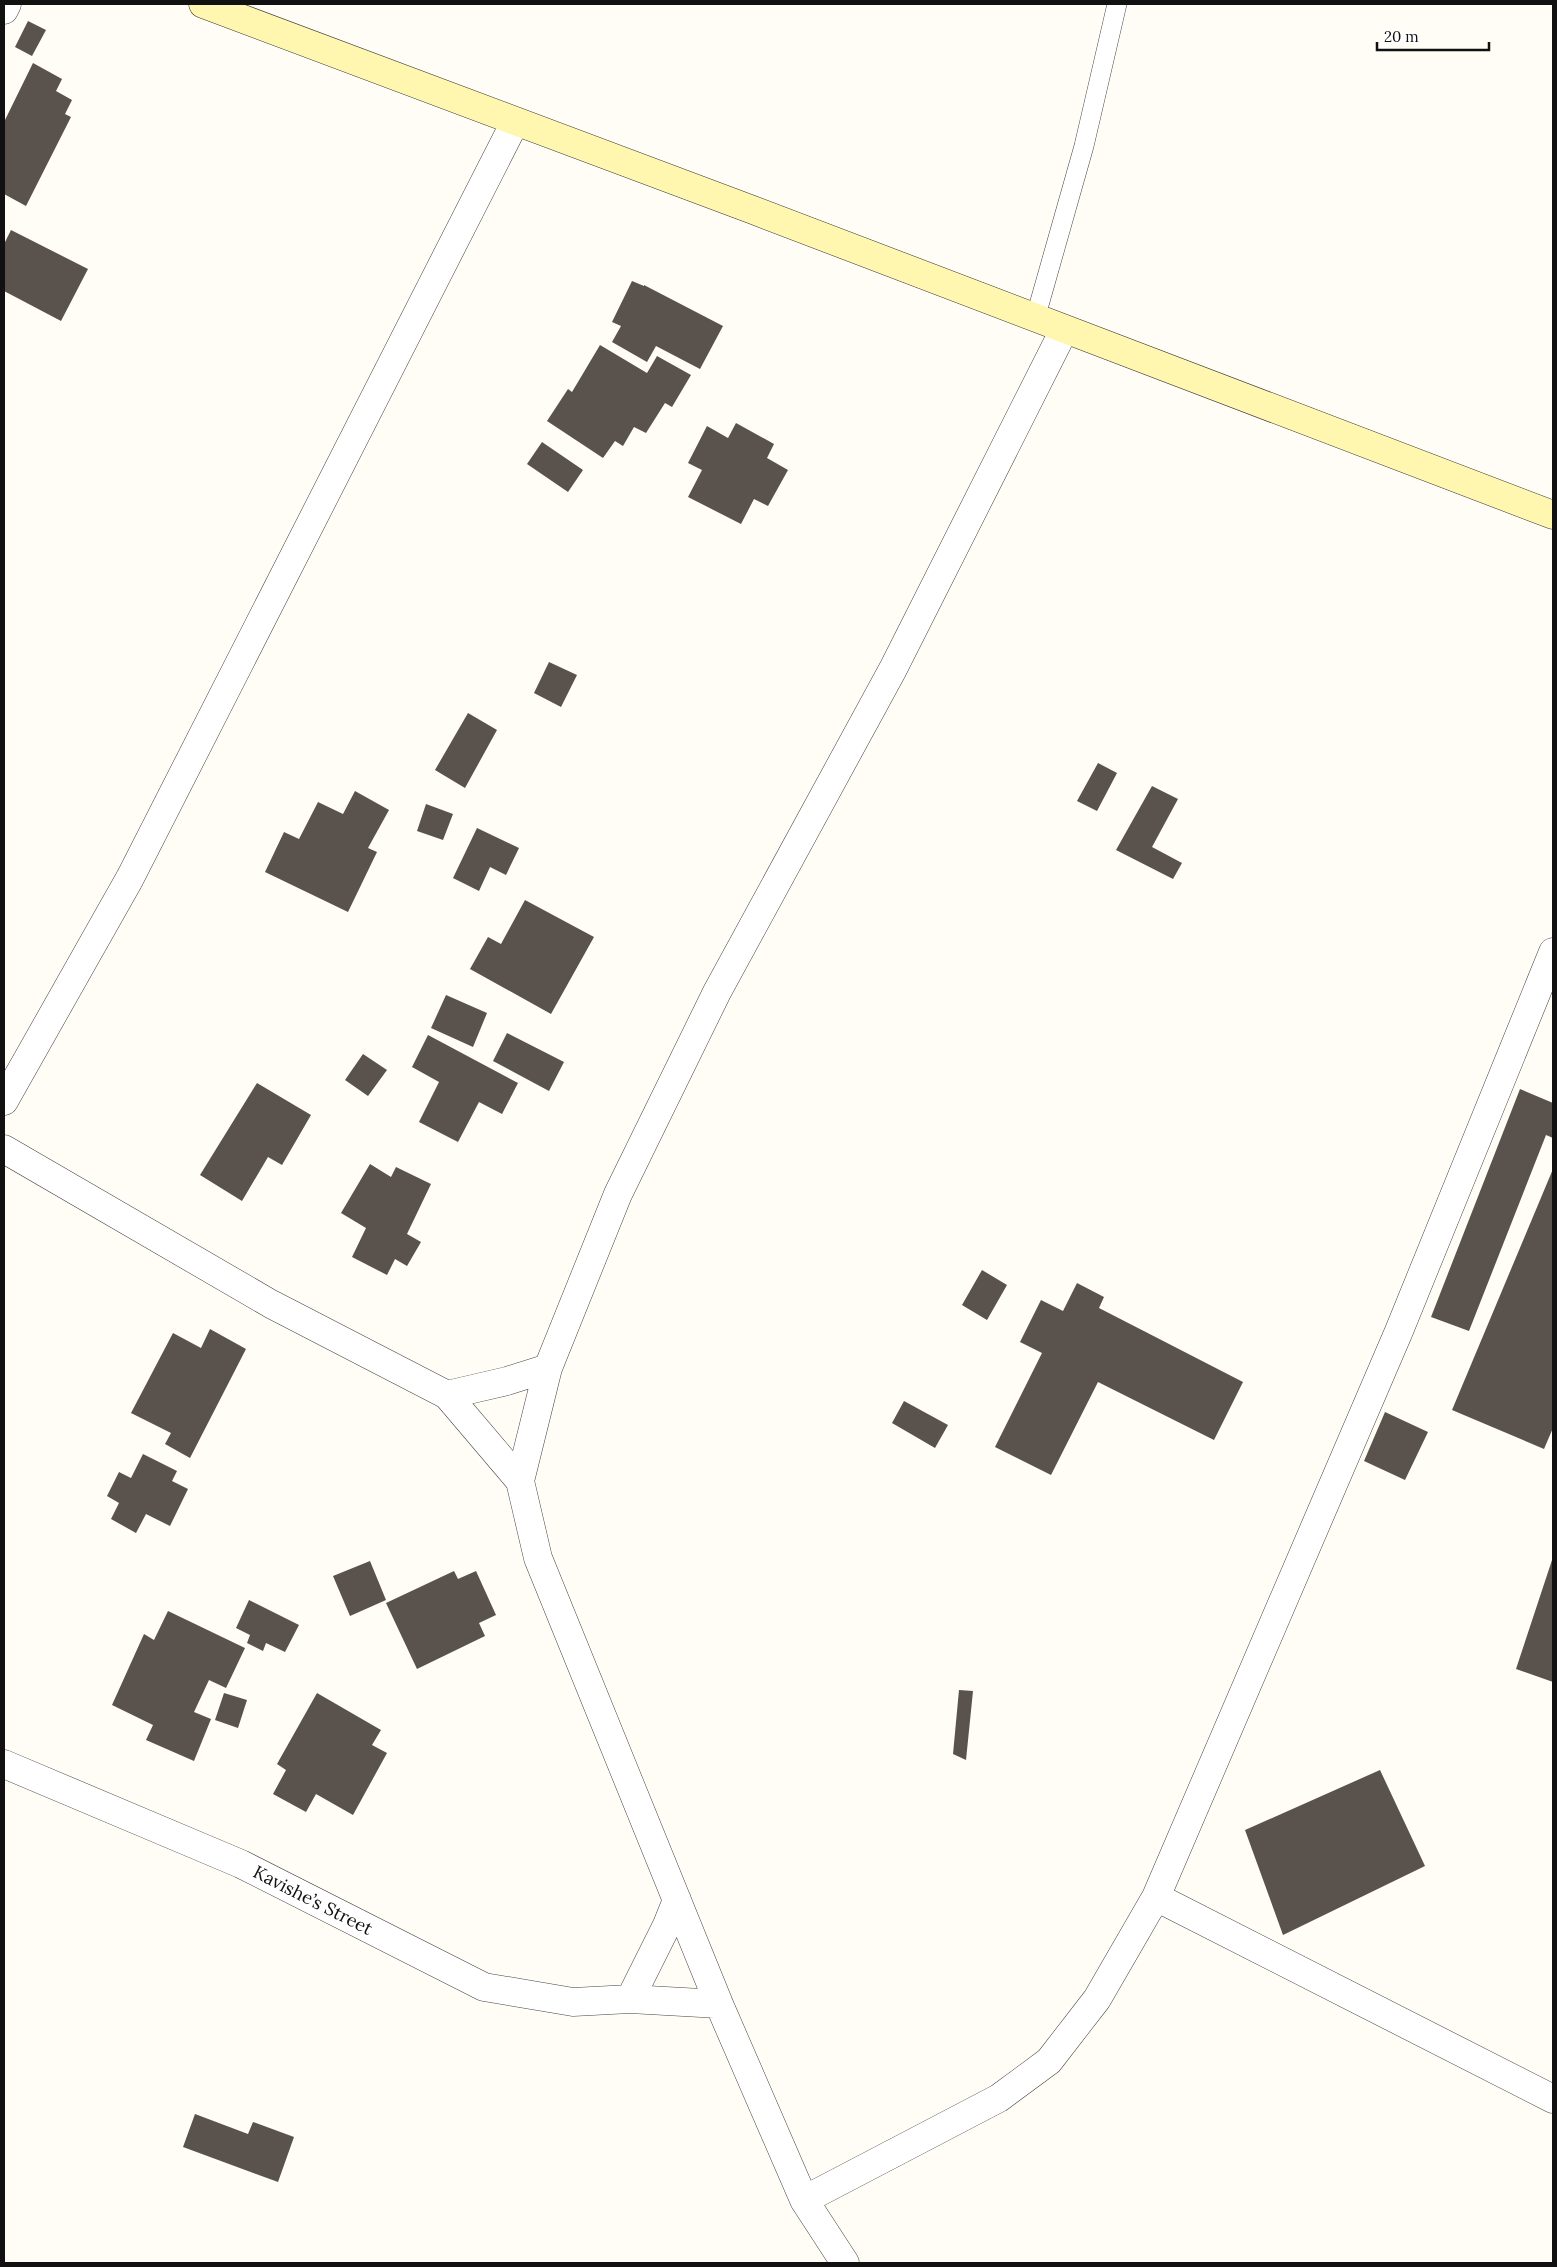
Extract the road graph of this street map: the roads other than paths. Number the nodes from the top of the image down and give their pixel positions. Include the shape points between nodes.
1 (7, 4) edge
2 (203, 4) edge
3 (1117, 4) edge
4 (4, 10) edge
5 (515, 122) junction
6 (1035, 319) junction
7 (1064, 330) junction
8 (1553, 515) edge
9 (1553, 952) edge
10 (4, 1101) edge
11 (4, 1148) edge
12 (548, 1368) junction
13 (447, 1395) junction
14 (520, 1482) junction
15 (4, 1764) edge
16 (1156, 1897) junction
17 (677, 1900) junction
18 (630, 1999) junction
19 (719, 2004) junction
20 (1553, 2099) edge
21 (804, 2200) junction
22 (845, 2263) edge

1 - 4 street
2 - 5 street
3 - 6 lane via 1084,146
5 - 6 street
5 - 10 street via 130,878
6 - 7 street
7 - 8 street
7 - 12 street via 893,669 717,992 618,1194
9 - 16 street via 1399,1330
11 - 13 street via 270,1304
12 - 13 street
12 - 14 street
13 - 14 street
14 - 17 street via 538,1558
15 - 18 street, Kavishe’s Street via 241,1864 484,1987 573,2002
16 - 20 street
16 - 21 street via 1097,1998 1048,2061 999,2098
17 - 18 street
17 - 19 street
18 - 19 street, Kavishe’s Street
19 - 21 street
21 - 22 street

